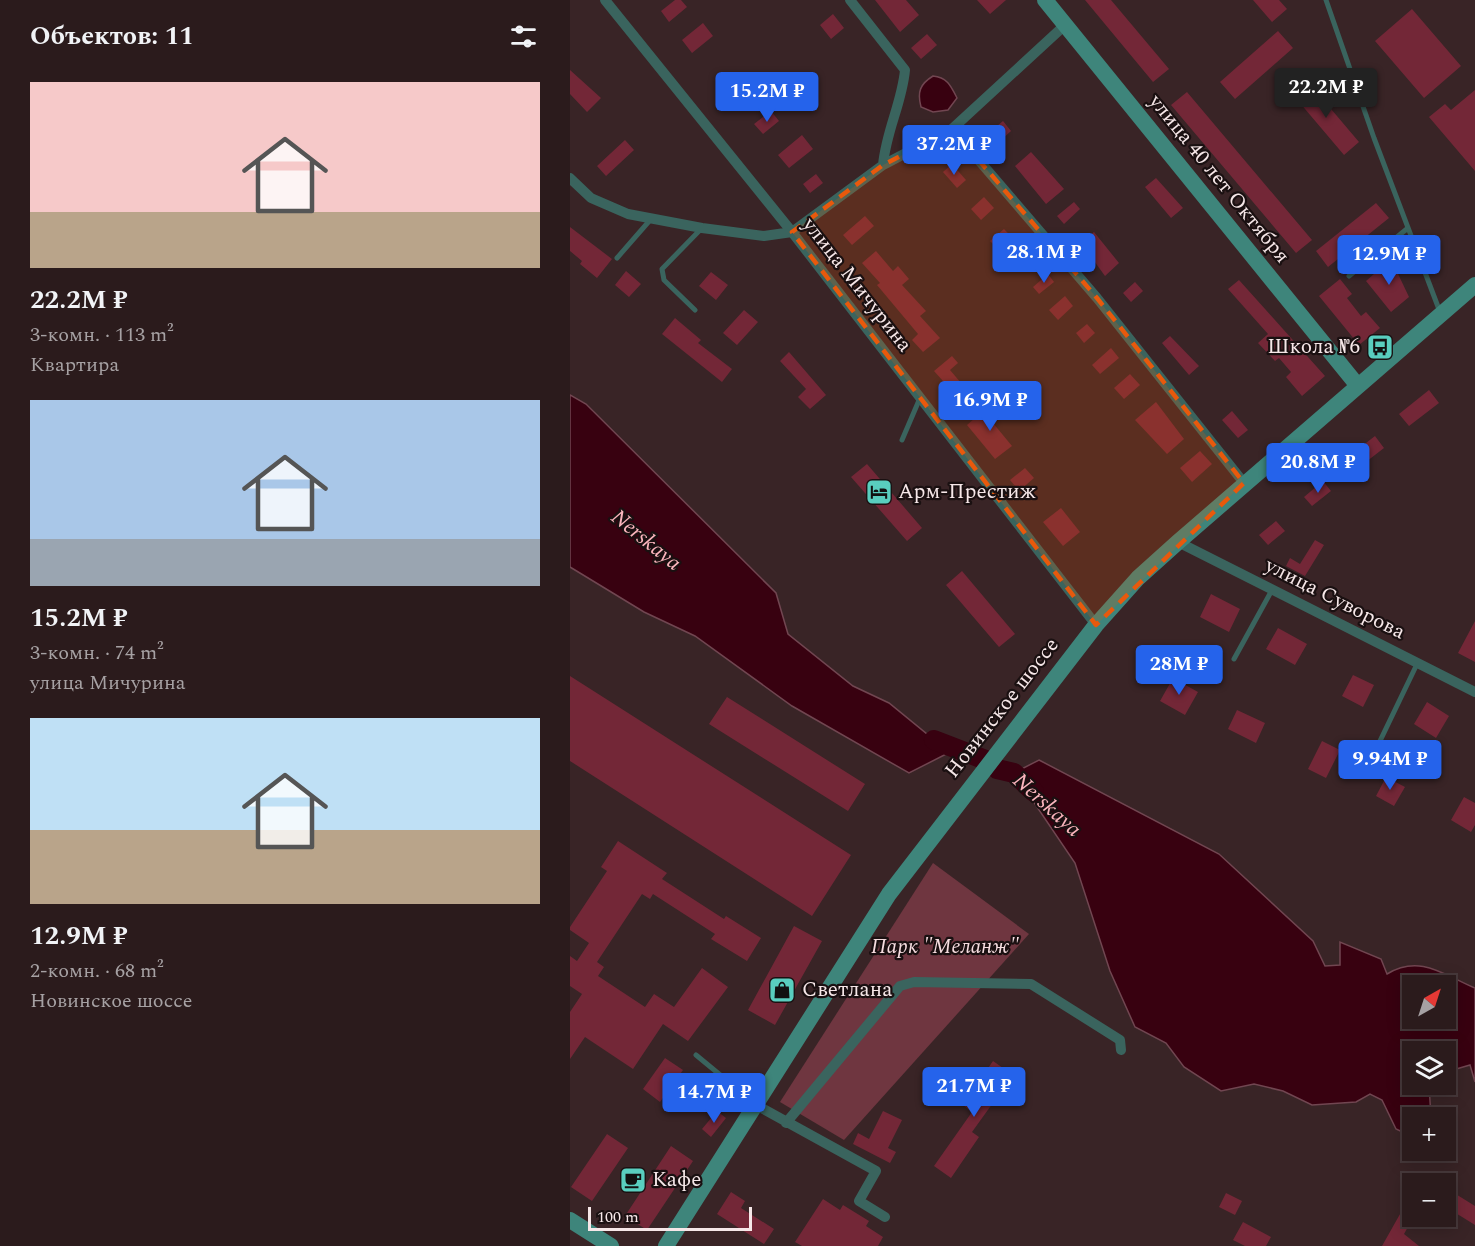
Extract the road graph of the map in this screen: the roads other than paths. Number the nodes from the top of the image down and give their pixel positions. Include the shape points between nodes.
1 (605, 0) edge
2 (850, 0) edge
3 (1045, 0) edge
4 (1326, 0) edge
5 (1065, 25) junction
6 (952, 129) junction
7 (883, 165) junction
8 (570, 178) edge
9 (651, 219) junction
10 (702, 228) junction
11 (1408, 228) junction
12 (792, 232) junction
13 (617, 258) dead end
14 (1350, 276) dead end
15 (1475, 285) edge
16 (695, 310) dead end
17 (1440, 313) junction
18 (1358, 386) junction
19 (920, 398) junction
20 (902, 440) dead end
21 (1244, 483) junction
22 (1178, 542) junction
23 (1272, 589) junction
24 (1096, 625) junction
25 (1234, 659) dead end
26 (1418, 662) junction
27 (1475, 692) edge
28 (1367, 768) dead end
29 (1121, 1050) dead end
30 (696, 1055) dead end
31 (756, 1105) junction
32 (786, 1123) junction
33 (885, 1217) dead end
34 (570, 1220) edge
35 (611, 1246) edge
36 (666, 1246) edge

1 - 12 street, улица Мичурина
2 - 7 street via 905,70 885,138
3 - 5 street, улица 40 лет Октября
4 - 11 lane
5 - 6 street
5 - 18 street, улица 40 лет Октября
6 - 7 street
6 - 21 street via 1097,298
7 - 12 street
8 - 9 street via 591,198
9 - 10 street
9 - 13 lane
10 - 12 street via 764,236
10 - 16 lane via 662,269 664,280
11 - 14 lane
11 - 17 lane
12 - 19 street, улица Мичурина
15 - 17 street, Новинское шоссе
17 - 18 street, Новинское шоссе
18 - 21 street, Новинское шоссе
19 - 20 lane
19 - 24 street, улица Мичурина
21 - 22 street, Новинское шоссе
22 - 23 street, улица Суворова
22 - 24 street, Новинское шоссе via 1138,578
23 - 25 lane
23 - 26 street, улица Суворова
24 - 31 street, Новинское шоссе via 862,932
26 - 27 street, улица Суворова
26 - 28 lane
29 - 32 street via 1120,1040 1031,984 914,982 900,986
30 - 31 lane
31 - 32 street
31 - 36 street, Новинское шоссе
32 - 33 street via 876,1171 859,1201
34 - 35 street

